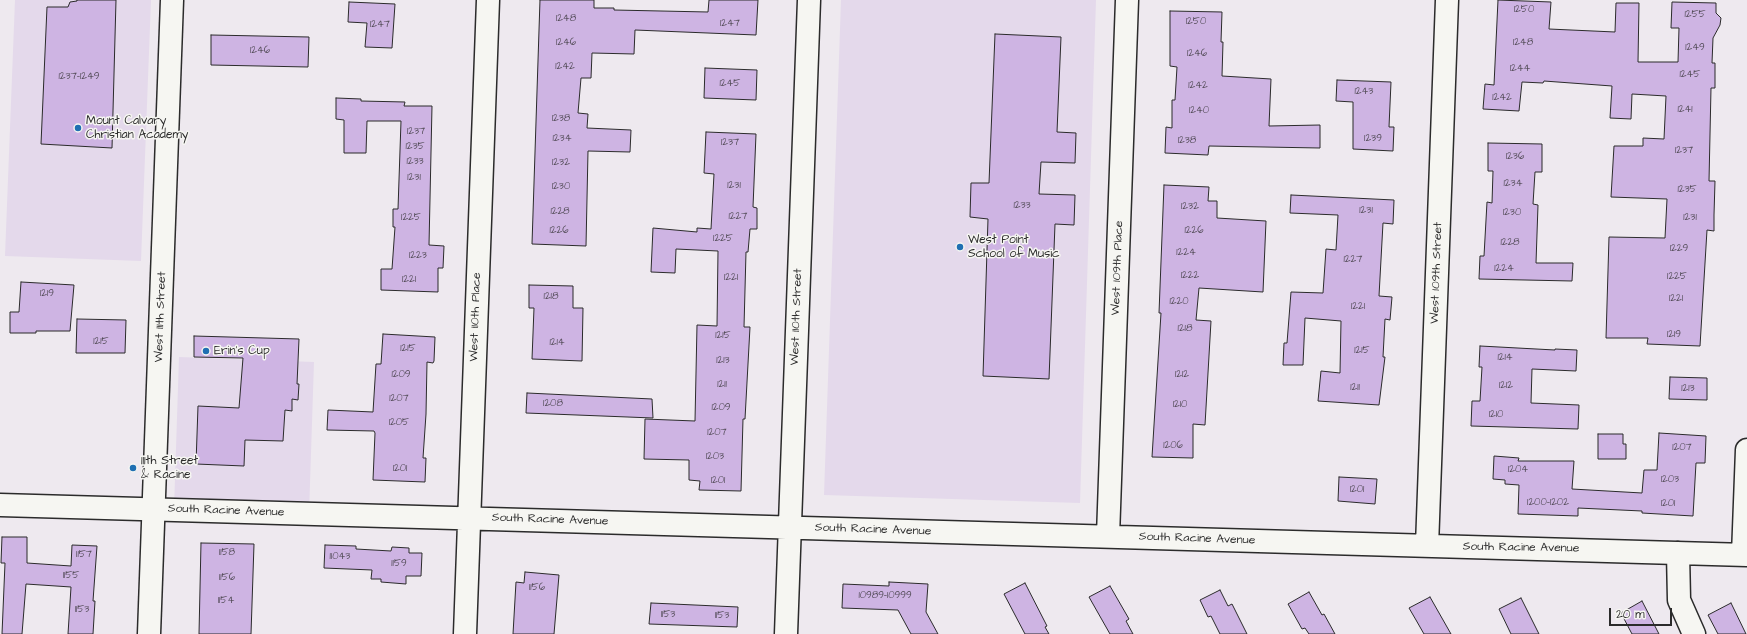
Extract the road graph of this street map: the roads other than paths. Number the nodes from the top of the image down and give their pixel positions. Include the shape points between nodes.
1 (172, 0) edge
2 (488, 0) edge
3 (809, 0) edge
4 (1127, 0) edge
5 (1447, 0) edge
6 (1747, 450) edge
7 (0, 505) edge
8 (154, 509) junction
9 (469, 518) junction
10 (790, 527) junction
11 (1108, 536) junction
12 (1427, 546) junction
13 (1678, 553) junction
14 (1745, 555) edge
15 (149, 634) edge
16 (465, 634) edge
17 (786, 634) edge
18 (1694, 634) edge

1 - 8 street, West 111th Street
2 - 9 street, West 110th Place
3 - 10 street, West 110th Street
4 - 11 street, West 109th Place
5 - 12 street, West 109th Street
6 - 14 street
7 - 8 street, South Racine Avenue
8 - 9 street, South Racine Avenue
8 - 15 street, West 111th Street
9 - 10 street, South Racine Avenue
9 - 16 street, West 110th Place
10 - 11 street, South Racine Avenue
10 - 17 street, West 110th Street
11 - 12 street, South Racine Avenue
12 - 13 street, South Racine Avenue
13 - 14 street, South Racine Avenue
13 - 18 street via 1679,600

